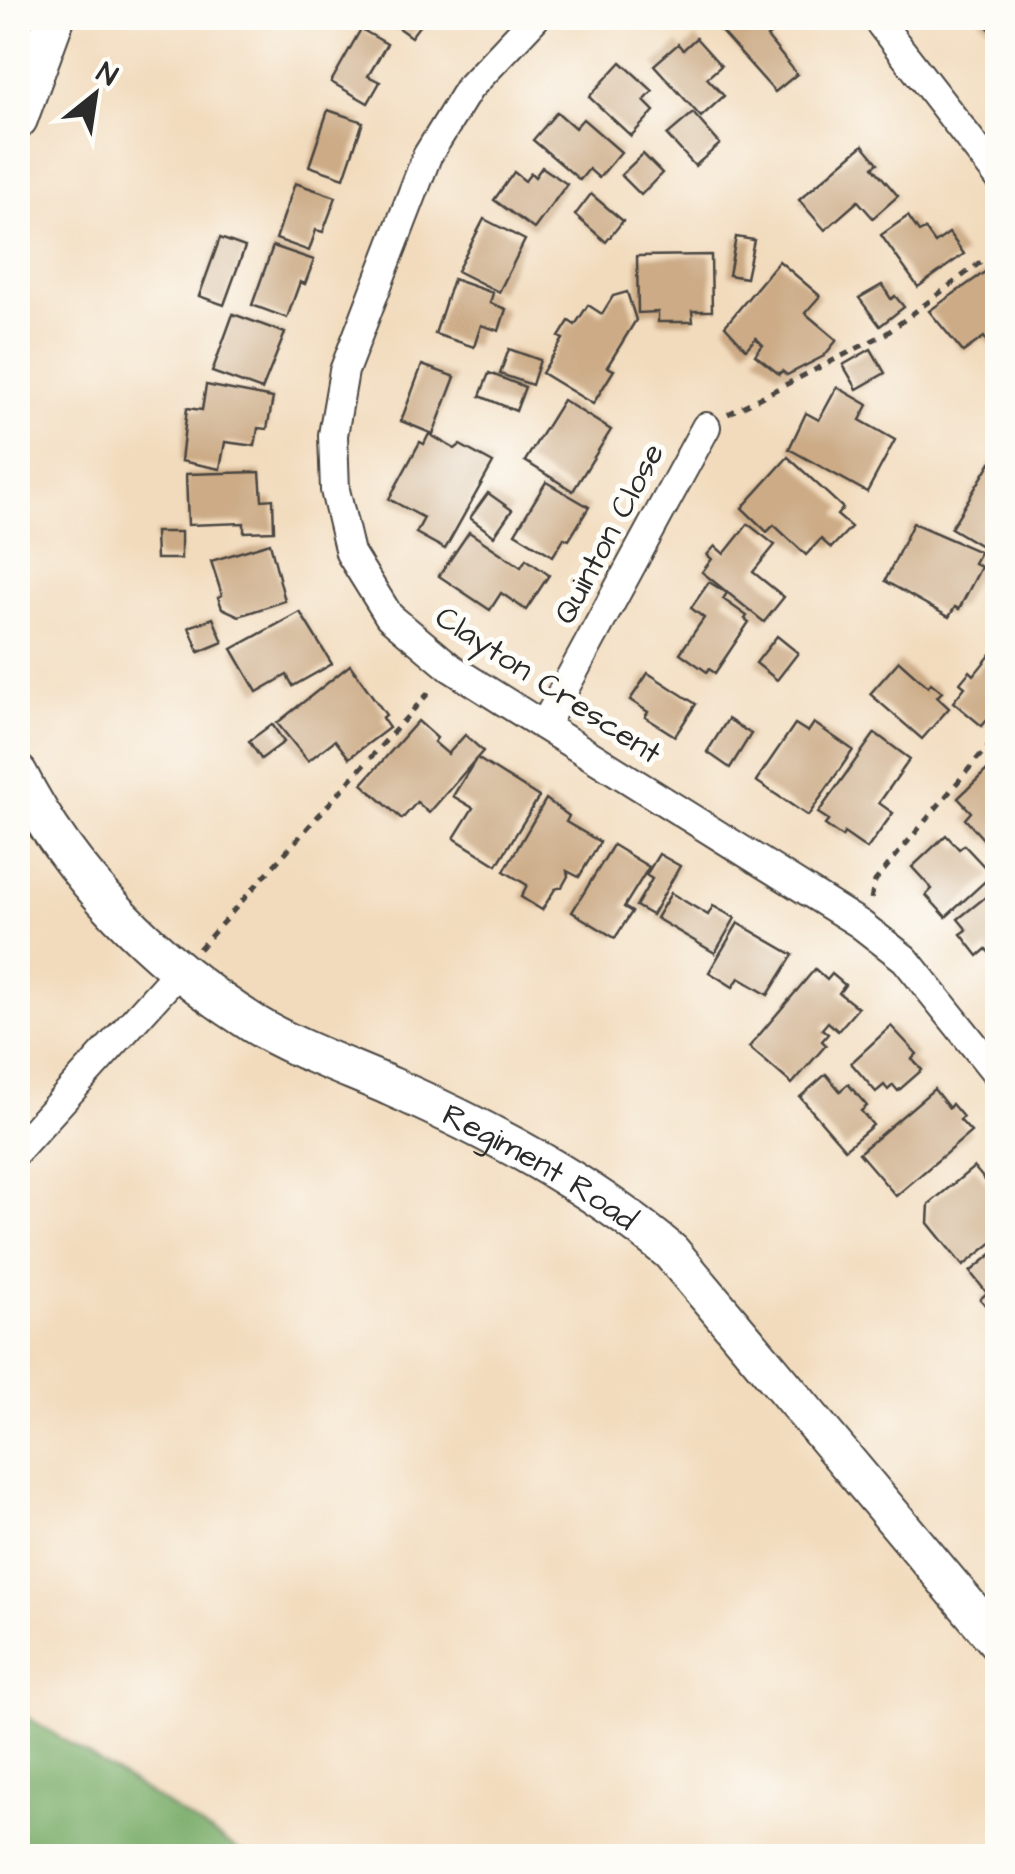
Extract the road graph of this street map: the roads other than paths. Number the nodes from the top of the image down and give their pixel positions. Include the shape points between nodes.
1 (55, 18) edge
2 (535, 18) edge
3 (876, 18) edge
4 (18, 120) edge
5 (998, 176) edge
6 (706, 427) road end
7 (544, 726) junction
8 (18, 774) edge
9 (180, 970) junction
10 (998, 1075) edge
11 (18, 1149) edge
12 (998, 1642) edge

1 - 4 street
2 - 7 street, Clayton Crescent via 468,88 427,156 344,371 332,435 335,490 350,553 389,616 451,668
3 - 5 street
6 - 7 street, Quinton Close
7 - 10 street, Clayton Crescent via 905,958
8 - 9 street, Regiment Road via 54,837 122,920
9 - 11 street
9 - 12 street, Regiment Road via 256,1026 470,1122 636,1222 671,1252

